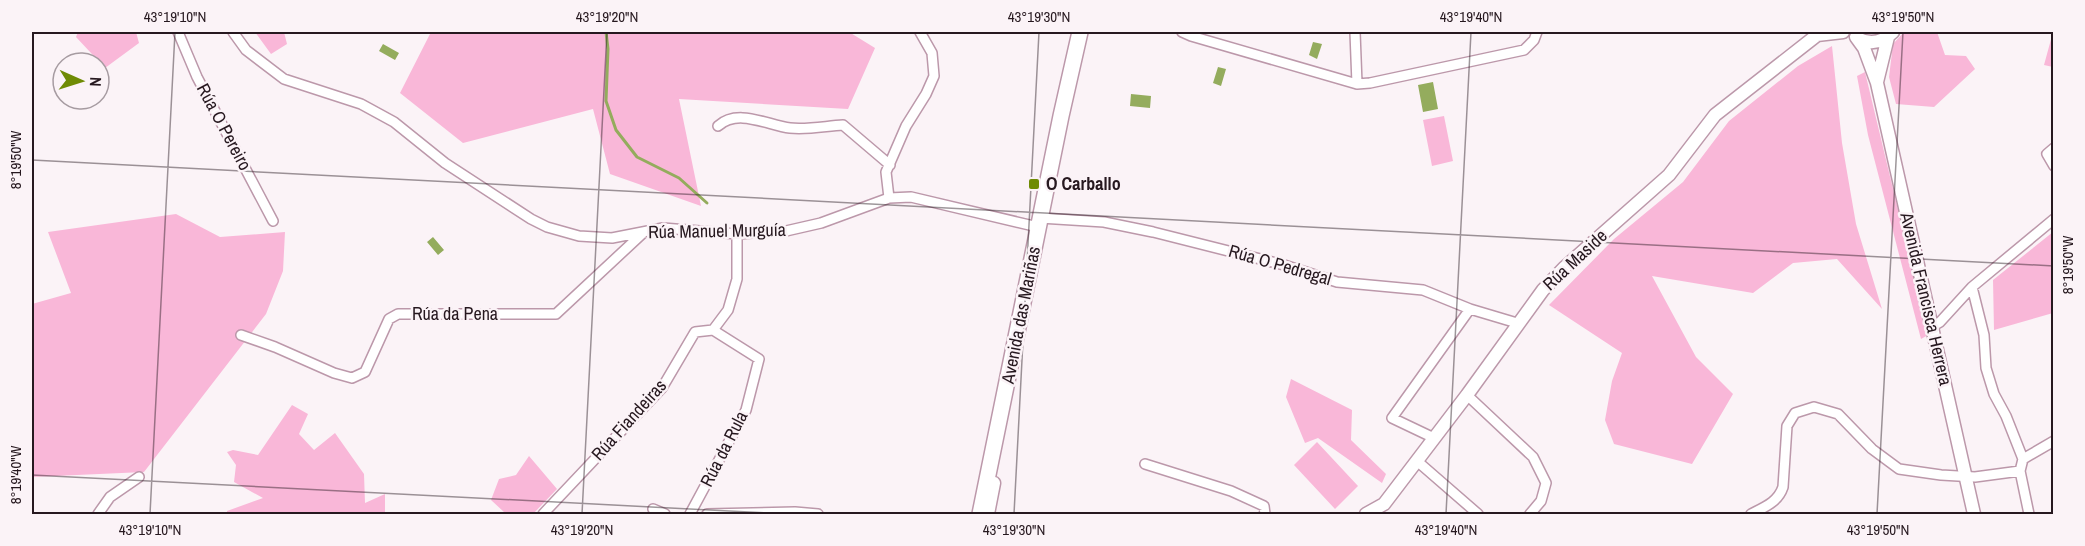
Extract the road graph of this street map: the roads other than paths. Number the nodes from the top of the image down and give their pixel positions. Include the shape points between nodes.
1 (178, 32) edge
2 (233, 32) edge
3 (920, 32) edge
4 (1073, 32) edge
5 (1080, 32) edge
6 (1182, 32) edge
7 (1356, 32) edge
8 (1537, 32) edge
9 (1844, 32) edge
10 (1819, 33) edge
11 (1853, 34) edge
12 (1890, 34) edge
13 (1877, 83) junction
14 (1357, 84) junction
15 (1061, 116) junction
16 (718, 126) dead end
17 (2050, 151) edge
18 (890, 165) junction
19 (2054, 166) edge
20 (889, 198) junction
21 (2054, 219) edge
22 (273, 222) dead end
23 (1039, 222) junction
24 (645, 231) junction
25 (737, 234) junction
26 (1972, 287) junction
27 (1470, 309) junction
28 (1517, 323) junction
29 (1932, 326) junction
30 (713, 330) junction
31 (241, 335) dead end
32 (1467, 395) junction
33 (1001, 413) junction
34 (1434, 438) junction
35 (2054, 441) edge
36 (2023, 459) junction
37 (1417, 461) junction
38 (1145, 464) dead end
39 (2020, 471) junction
40 (1966, 476) junction
41 (139, 477) dead end
42 (653, 509) dead end
43 (98, 514) edge
44 (543, 514) edge
45 (665, 514) edge
46 (690, 514) edge
47 (707, 514) edge
48 (818, 514) edge
49 (980, 514) edge
50 (988, 514) edge
51 (1265, 514) edge
52 (1366, 514) edge
53 (1478, 514) edge
54 (1530, 514) edge
55 (1751, 514) edge
56 (1974, 514) edge
57 (2029, 514) edge

1 - 22 street, Rúa O Pereiro via 197,77
2 - 24 street, Rúa Manuel Murguía via 246,50 284,79 361,104 547,227 579,236 612,238
3 - 18 street via 932,53 934,76
4 - 15 highway, Avenida das Mariñas
5 - 15 highway, Avenida das Mariñas
6 - 14 street
7 - 14 street
8 - 14 street via 1524,50
9 - 10 street, Rúa Maside
10 - 28 street, Rúa Maside via 1715,115 1669,175 1565,267
11 - 12 street via 1872,43
11 - 13 street, Avenida Francisca Herrera via 1864,48
12 - 13 street, Avenida Francisca Herrera
13 - 29 street, Avenida Francisca Herrera
15 - 23 highway, Avenida das Mariñas
16 - 18 street via 741,117 793,128 843,124
17 - 19 street
18 - 20 street via 886,172
20 - 23 street, Rúa Manuel Murguía via 930,200 992,217
20 - 25 street, Rúa Manuel Murguía via 821,223 786,231
21 - 26 street
23 - 27 street, Rúa O Pedregal via 1104,222 1284,265 1337,282 1423,290
23 - 33 highway, Avenida das Mariñas
24 - 25 street, Rúa Manuel Murguía via 663,228
24 - 31 street, Rúa da Pena via 556,314 398,314 389,319 365,372 352,378
25 - 30 street via 737,279 728,310
26 - 29 street
26 - 36 street via 1984,335 1986,368
27 - 28 street, Rúa O Pedregal
27 - 34 street via 1392,418
28 - 32 street, Rúa Maside
29 - 40 street, Avenida Francisca Herrera
30 - 44 street, Rúa Fiandeiras via 695,332 662,388
30 - 46 street, Rúa da Rula via 759,359 746,410
32 - 34 street, Rúa Maside
32 - 54 street via 1533,457 1546,483 1541,501
33 - 49 highway, Avenida das Mariñas
33 - 50 street via 1001,445
34 - 37 street, Rúa Maside
35 - 36 street
36 - 39 street
37 - 52 street, Rúa Maside via 1384,504
37 - 53 street
38 - 51 street via 1232,491 1264,506
39 - 40 street
39 - 57 street
40 - 55 street via 1899,469 1872,449 1838,414 1814,407 1796,413 1787,426 1780,495
40 - 56 street, Avenida Francisca Herrera
41 - 43 street via 110,497
42 - 45 street
47 - 48 street, Rúa da Rula

